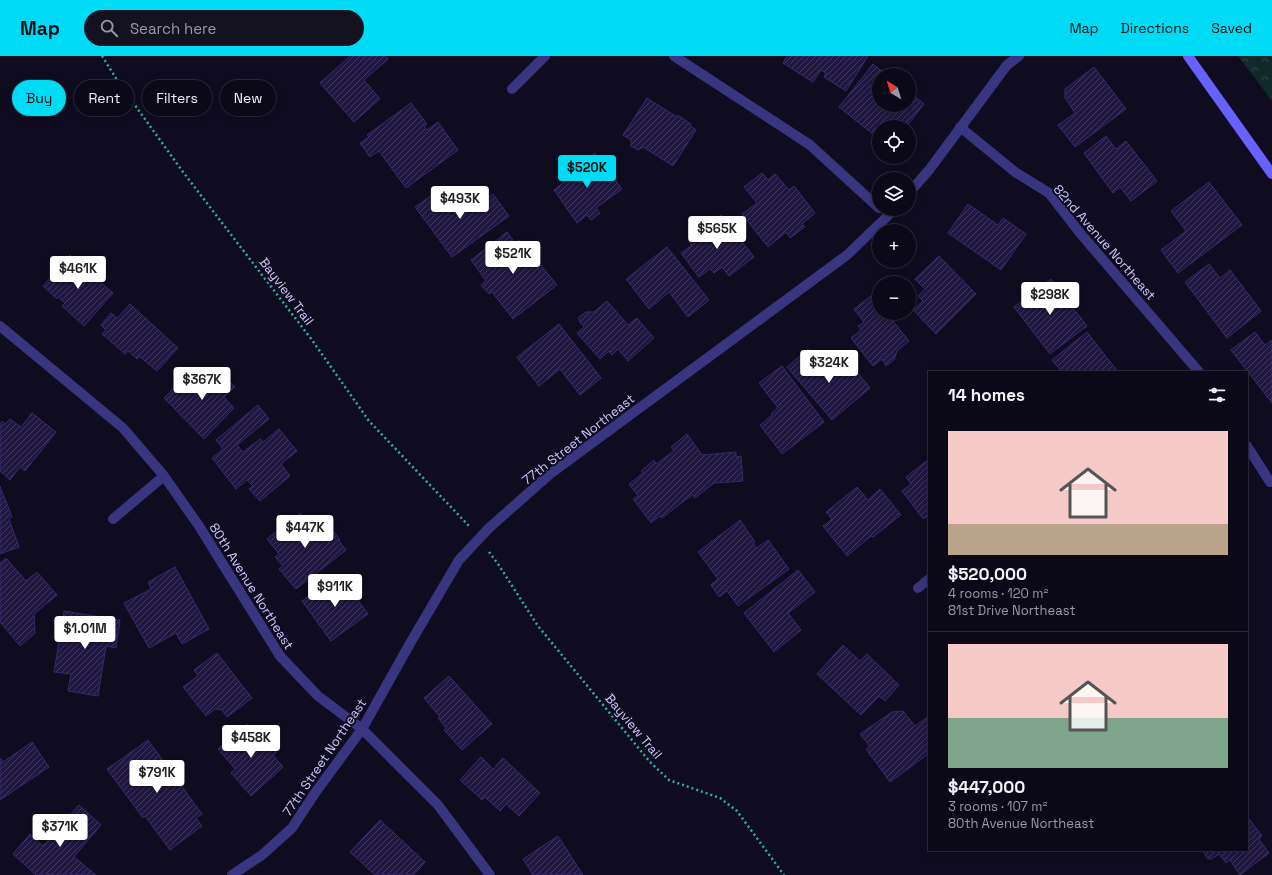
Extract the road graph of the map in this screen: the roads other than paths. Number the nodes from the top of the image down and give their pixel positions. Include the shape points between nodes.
1 (545, 56) edge
2 (674, 56) edge
3 (1019, 56) edge
4 (1188, 56) edge
5 (512, 90) dead end
6 (960, 127) junction
7 (1272, 174) edge
8 (916, 185) edge
9 (872, 201) edge
10 (889, 216) edge
11 (0, 326) edge
12 (1198, 371) edge
13 (1248, 448) edge
14 (164, 476) junction
15 (1270, 482) dead end
16 (113, 519) dead end
17 (928, 580) edge
18 (918, 588) dead end
19 (362, 729) junction
20 (232, 875) edge
21 (490, 875) edge

1 - 5 street
2 - 9 street via 810,145
3 - 6 street via 1007,65
4 - 7 street
6 - 8 street
6 - 12 street, 82nd Avenue Northeast via 1015,172 1049,193
10 - 19 street, 77th Street Northeast via 847,255 550,474 490,528 460,560
11 - 14 street, 80th Avenue Northeast via 123,428
13 - 15 street
14 - 16 street
14 - 19 street, 80th Avenue Northeast via 199,526 280,656 318,696
17 - 18 street
19 - 20 street, 77th Street Northeast via 292,828 262,855
19 - 21 street, 80th Avenue Northeast via 438,805

